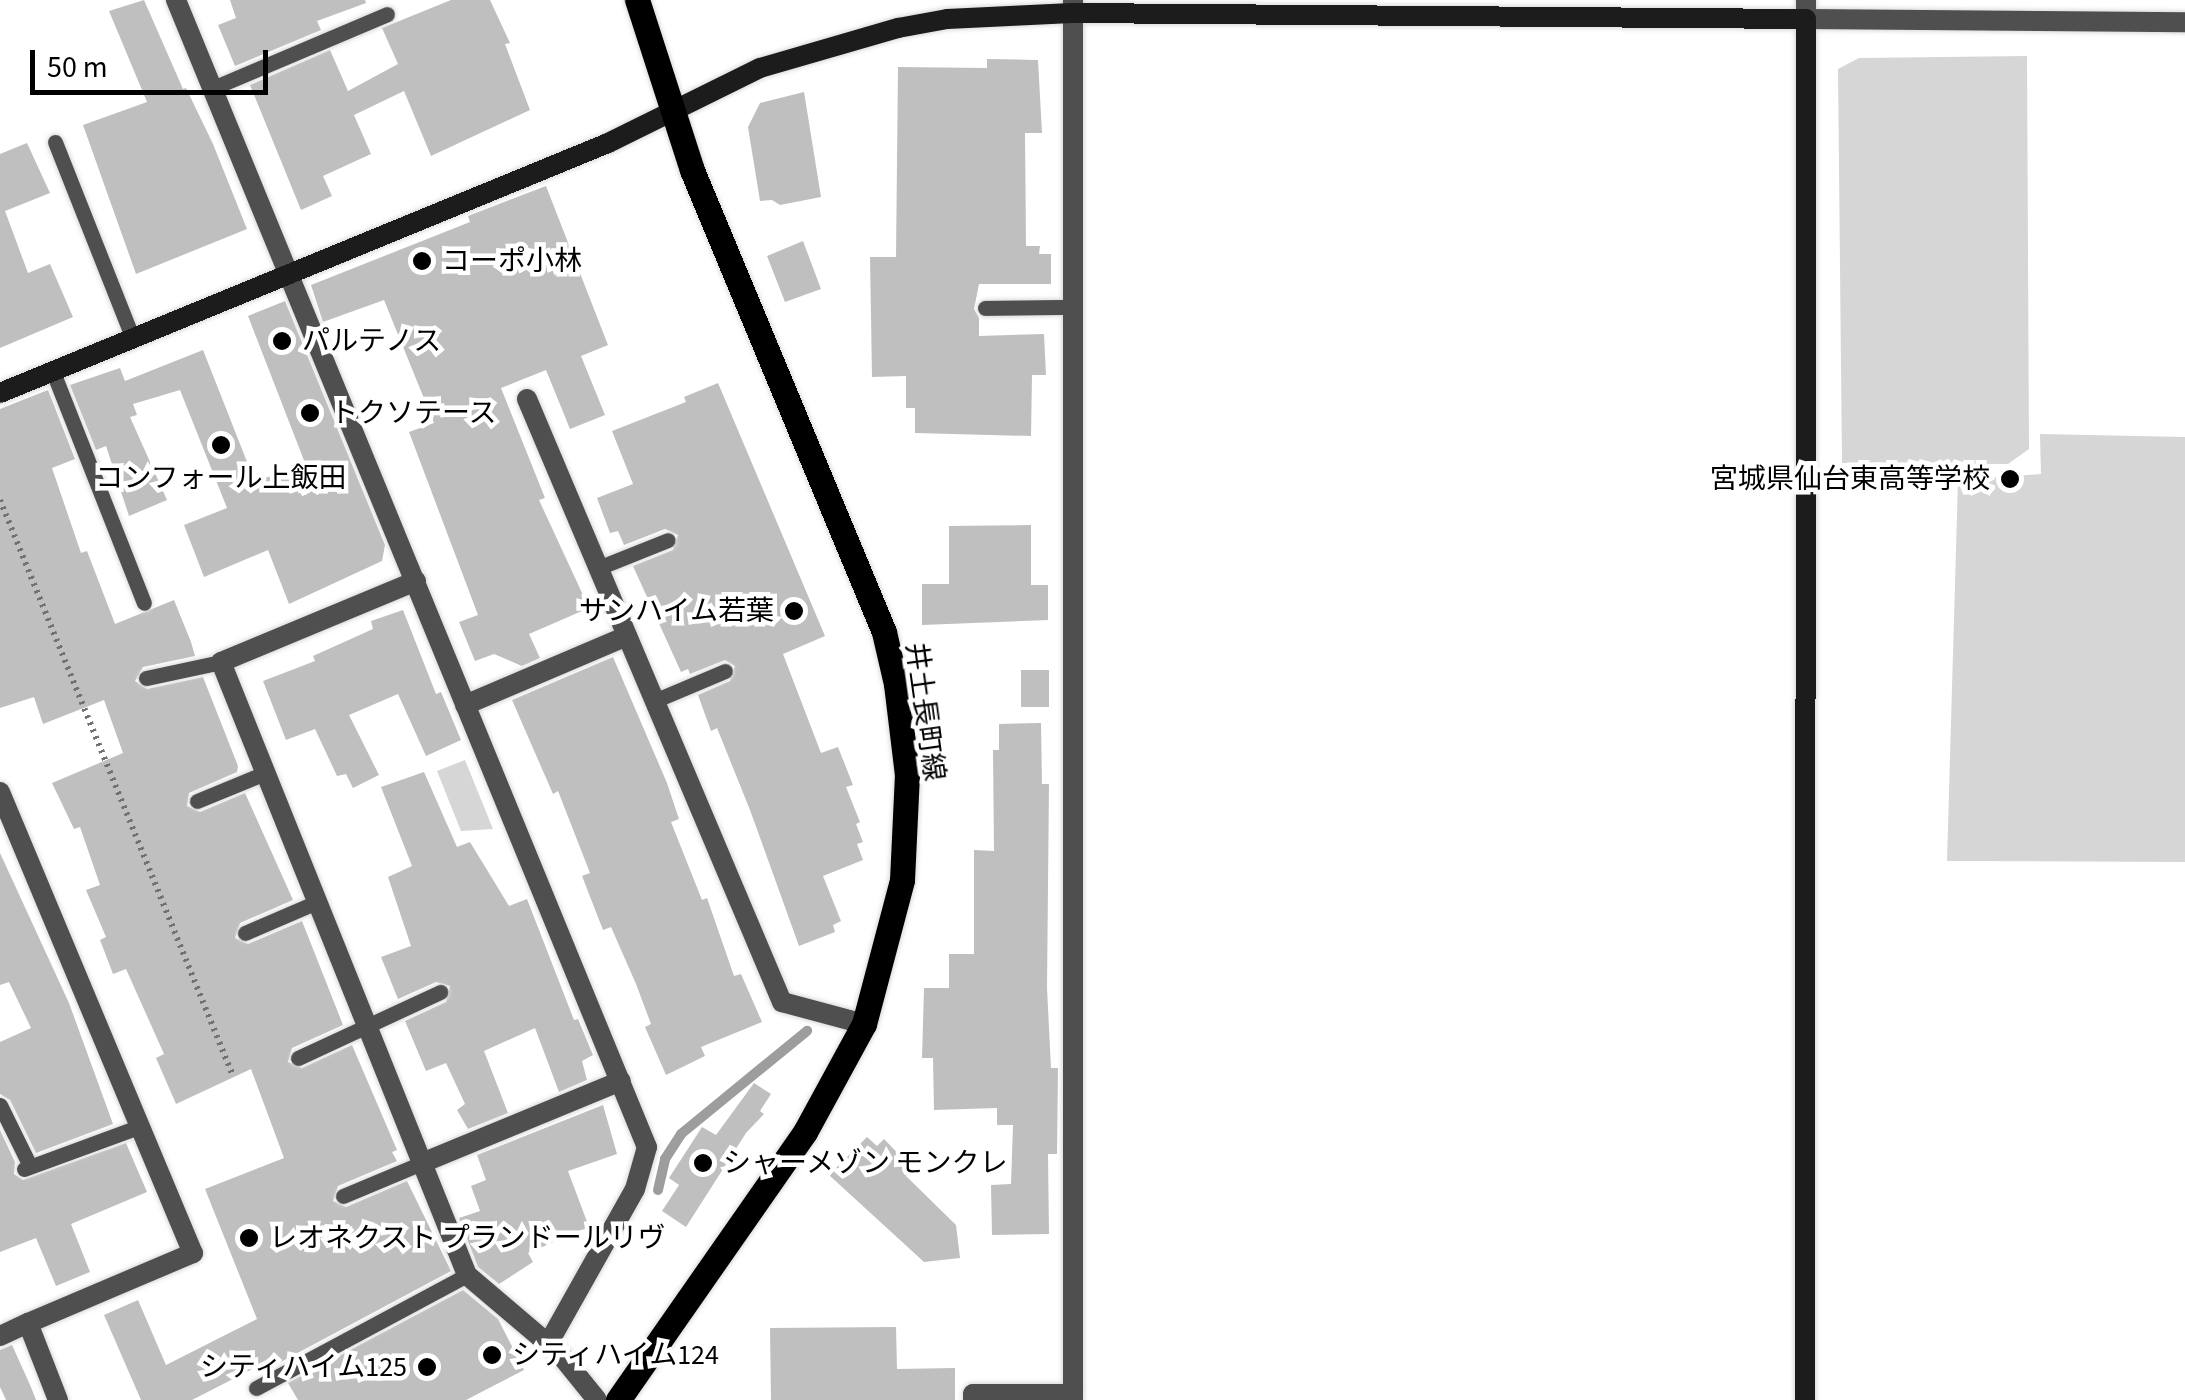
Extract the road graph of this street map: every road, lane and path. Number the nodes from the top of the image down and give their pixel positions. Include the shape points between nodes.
1 (176, 0) edge
2 (637, 0) edge
3 (1073, 6) edge
4 (1806, 10) edge
5 (387, 14) dead end
6 (2185, 22) edge
7 (214, 88) junction
8 (670, 112) junction
9 (54, 142) dead end
10 (290, 274) junction
11 (1073, 307) junction
12 (984, 308) dead end
13 (133, 338) junction
14 (53, 372) junction
15 (0, 394) edge
16 (527, 399) dead end
17 (0, 500) edge
18 (668, 540) dead end
19 (598, 568) junction
20 (416, 581) junction
21 (144, 603) dead end
22 (627, 636) junction
23 (221, 662) junction
24 (725, 671) dead end
25 (146, 678) dead end
26 (654, 701) junction
27 (465, 705) junction
28 (266, 773) junction
29 (0, 792) edge
30 (197, 801) dead end
31 (6, 819) edge
32 (317, 902) junction
33 (246, 932) dead end
34 (440, 992) dead end
35 (367, 1024) junction
36 (864, 1024) junction
37 (298, 1058) dead end
38 (232, 1076) dead end
39 (621, 1081) junction
40 (0, 1105) edge
41 (141, 1126) junction
42 (422, 1164) junction
43 (343, 1196) dead end
44 (467, 1274) junction
45 (28, 1324) junction
46 (0, 1336) edge
47 (548, 1344) junction
48 (256, 1388) dead end
49 (1073, 1397) edge
50 (58, 1400) edge
51 (598, 1400) edge
52 (618, 1400) edge
53 (974, 1400) edge
54 (1805, 1400) edge

1 - 7 street
2 - 8 main road, 井土長町線
3 - 4 street
3 - 8 street via 867,35 760,68
3 - 11 street
4 - 6 street
4 - 54 street
5 - 7 lane
7 - 10 street
8 - 10 street
8 - 36 main road, 井土長町線 via 884,632 896,684 907,774 902,880
9 - 13 lane
10 - 13 street
10 - 20 street
11 - 12 lane
11 - 49 street
13 - 14 street
14 - 15 street
14 - 21 lane
16 - 19 street
17 - 38 path
18 - 19 lane
19 - 22 street
20 - 23 street
20 - 27 street
22 - 26 street
22 - 27 street
23 - 25 lane
23 - 28 street
24 - 26 lane
26 - 36 street via 782,1002
27 - 39 street
28 - 30 lane
28 - 32 street
29 - 31 street
31 - 41 street
32 - 33 lane
32 - 35 street
34 - 35 lane
35 - 37 lane
35 - 42 street
36 - 52 main road, 井土長町線 via 805,1132
39 - 42 street
39 - 47 street via 646,1147 634,1189
40 - 41 lane via 27,1168
41 - 45 street via 192,1253
42 - 43 lane
42 - 44 street
44 - 47 street
44 - 48 lane
45 - 46 street
45 - 50 street
47 - 51 street
49 - 53 street via 974,1394

